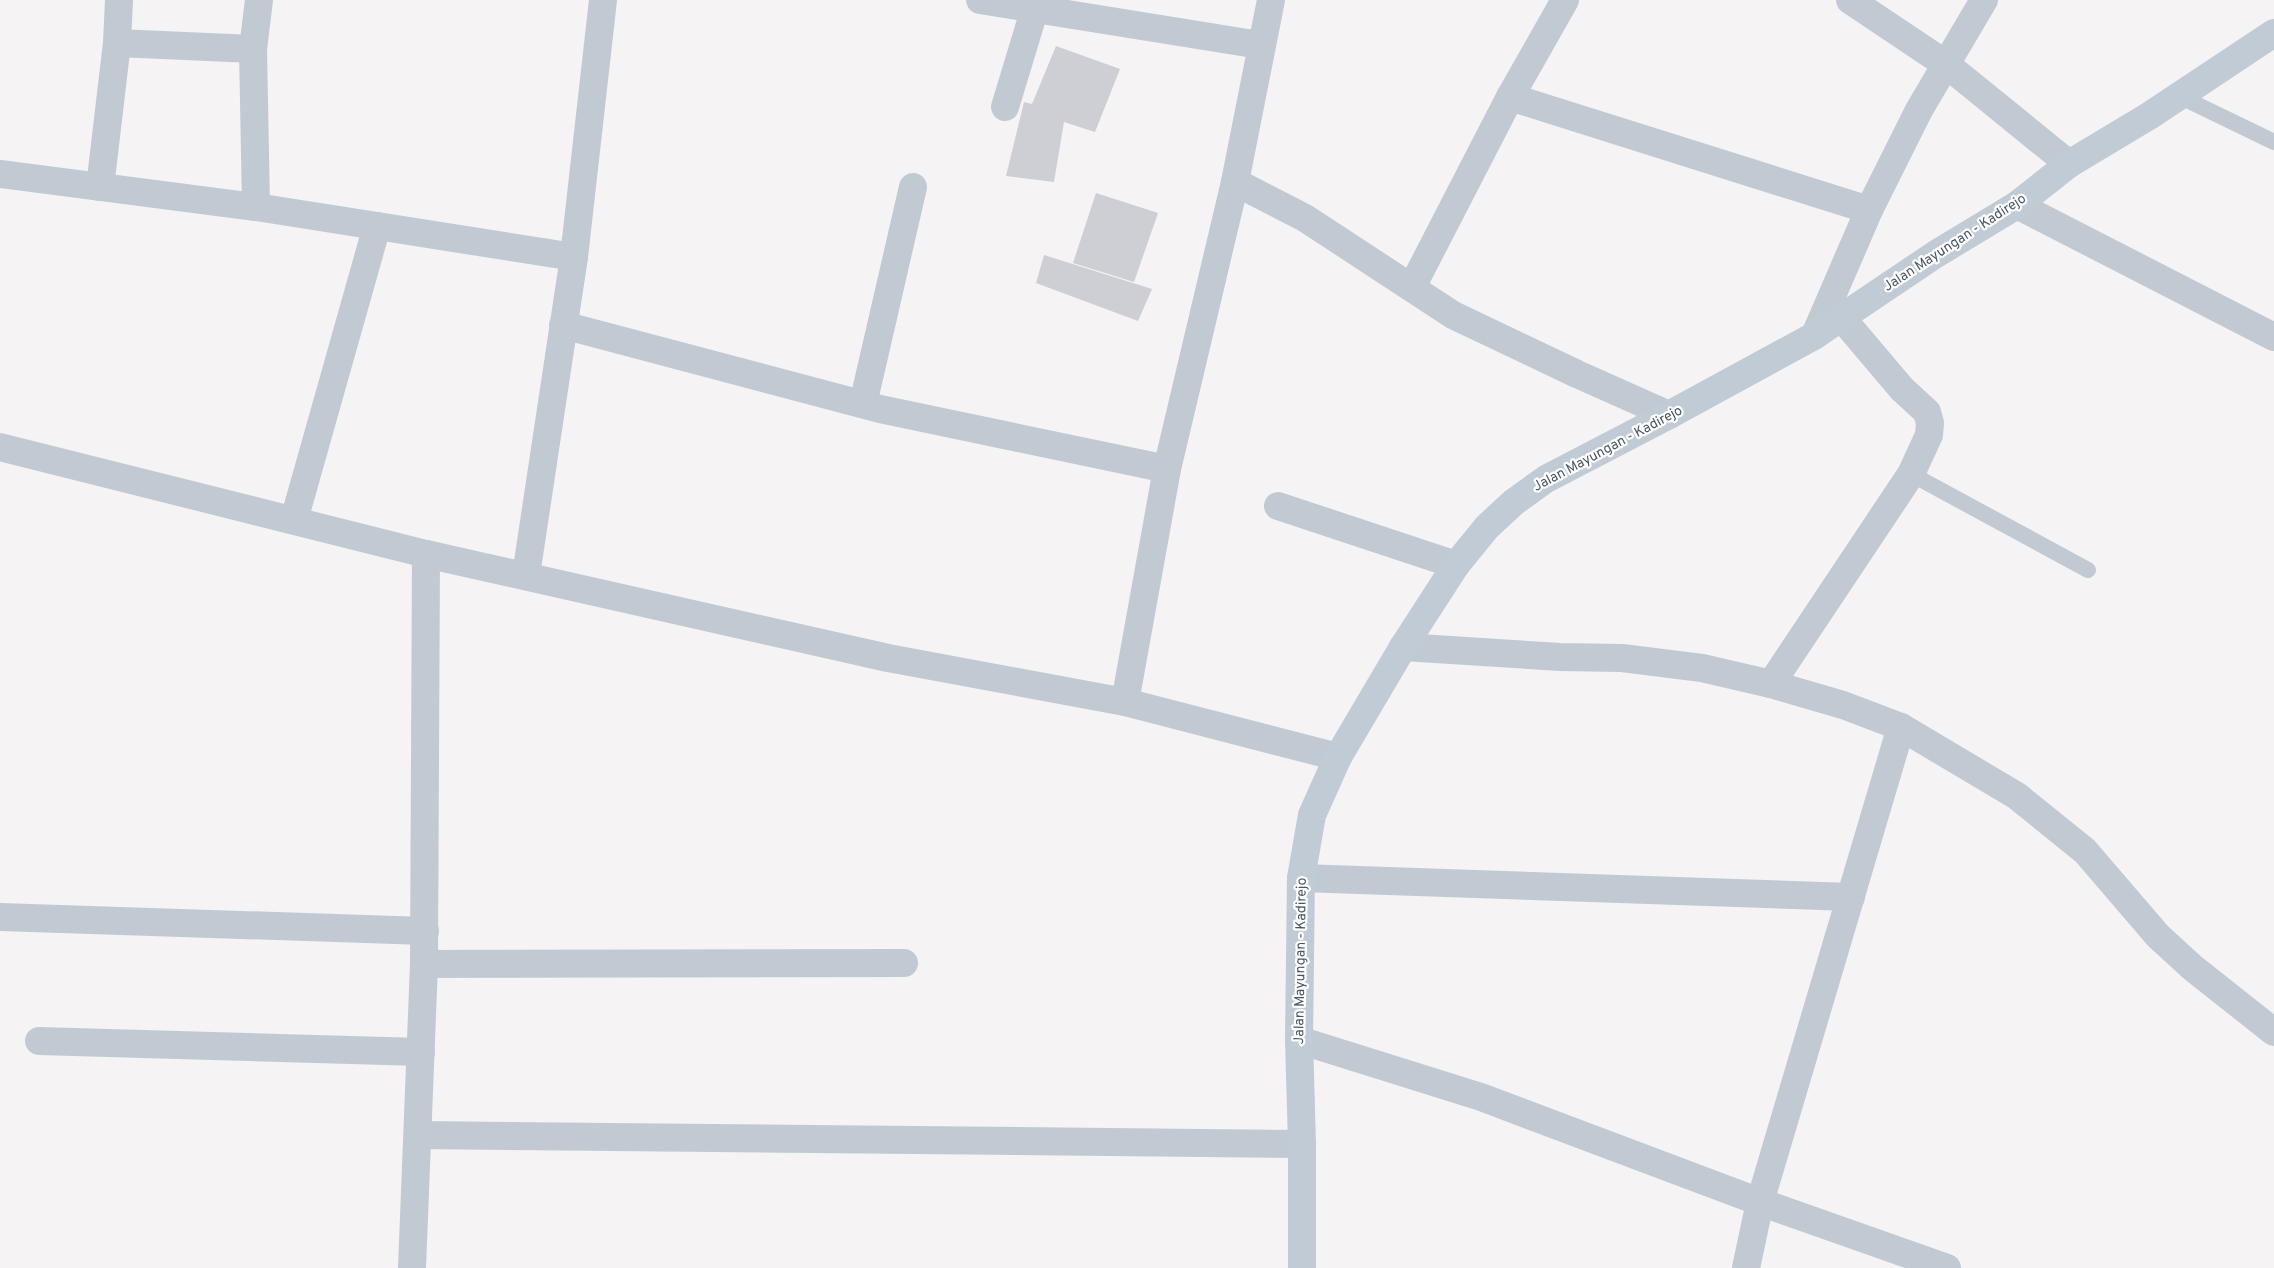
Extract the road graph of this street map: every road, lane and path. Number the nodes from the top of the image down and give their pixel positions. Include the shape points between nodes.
1 (119, 0) edge
2 (258, 0) edge
3 (603, 0) edge
4 (980, 0) edge
5 (1271, 0) edge
6 (1565, 0) edge
7 (1850, 0) edge
8 (1984, 0) edge
9 (1036, 8) junction
10 (2274, 33) edge
11 (117, 43) junction
12 (1260, 45) junction
13 (253, 49) junction
14 (1947, 65) junction
15 (2179, 96) junction
16 (1510, 98) junction
17 (1004, 107) dead end
18 (2274, 142) edge
19 (2069, 164) junction
20 (0, 174) edge
21 (1235, 182) junction
22 (100, 187) junction
23 (913, 187) dead end
24 (2017, 205) junction
25 (256, 207) junction
26 (1870, 210) junction
27 (377, 226) junction
28 (574, 257) junction
29 (1412, 287) junction
30 (1841, 317) junction
31 (563, 325) junction
32 (1814, 336) junction
33 (2274, 337) edge
34 (863, 404) junction
35 (1669, 415) junction
36 (0, 447) edge
37 (1166, 469) junction
38 (1911, 474) junction
39 (1278, 506) dead end
40 (294, 520) junction
41 (426, 554) junction
42 (1456, 565) junction
43 (2088, 570) dead end
44 (526, 575) junction
45 (1403, 646) junction
46 (1771, 684) junction
47 (1125, 702) junction
48 (1901, 726) junction
49 (1338, 757) junction
50 (1301, 878) junction
51 (1851, 897) junction
52 (0, 917) edge
53 (425, 931) junction
54 (904, 963) dead end
55 (424, 964) junction
56 (2274, 1032) edge
57 (1299, 1040) junction
58 (39, 1041) dead end
59 (421, 1052) junction
60 (418, 1135) junction
61 (1302, 1144) junction
62 (1760, 1202) junction
63 (412, 1268) edge
64 (1302, 1268) edge
65 (1746, 1268) edge
66 (1947, 1268) edge

1 - 11 street
2 - 13 street
3 - 28 street
4 - 9 street
5 - 12 street
6 - 16 street
7 - 14 street
8 - 14 street
9 - 12 street
9 - 17 street
10 - 15 main road, Jalan Mayungan - Kadirejo
11 - 13 street
11 - 22 street
12 - 21 street
13 - 25 street
14 - 19 street
14 - 26 street via 1919,110
15 - 18 lane
15 - 19 main road, Jalan Mayungan - Kadirejo
16 - 26 street
16 - 29 street
19 - 24 main road, Jalan Mayungan - Kadirejo
20 - 22 street
21 - 29 street via 1305,218
21 - 37 street
22 - 25 street
23 - 34 street
24 - 30 main road, Jalan Mayungan - Kadirejo
24 - 33 street
25 - 27 street
26 - 32 street
27 - 28 street
27 - 40 street
28 - 31 street
29 - 35 street via 1453,315
30 - 32 main road, Jalan Mayungan - Kadirejo
30 - 38 street via 1902,389 1927,412 1929,435
31 - 34 street
31 - 44 street
32 - 35 main road, Jalan Mayungan - Kadirejo
34 - 37 street
35 - 42 main road, Jalan Mayungan - Kadirejo via 1546,479 1487,527
36 - 40 street
37 - 47 street
38 - 43 lane
38 - 46 street
39 - 42 street
40 - 41 street
41 - 44 street
41 - 53 street
42 - 45 main road, Jalan Mayungan - Kadirejo
44 - 47 street via 888,658
45 - 46 street via 1622,658 1702,668
45 - 49 main road, Jalan Mayungan - Kadirejo
46 - 48 street
47 - 49 street
48 - 51 street
48 - 56 street via 2017,796 2085,851 2158,936
49 - 50 main road, Jalan Mayungan - Kadirejo via 1312,814
50 - 51 street
50 - 57 main road, Jalan Mayungan - Kadirejo
51 - 62 street
52 - 53 street
53 - 55 street
54 - 55 street
55 - 59 street
57 - 61 main road, Jalan Mayungan - Kadirejo
57 - 62 street via 1481,1097
58 - 59 street
59 - 60 street
60 - 61 street
60 - 63 street
61 - 64 main road, Jalan Mayungan - Kadirejo
62 - 65 street
62 - 66 street

